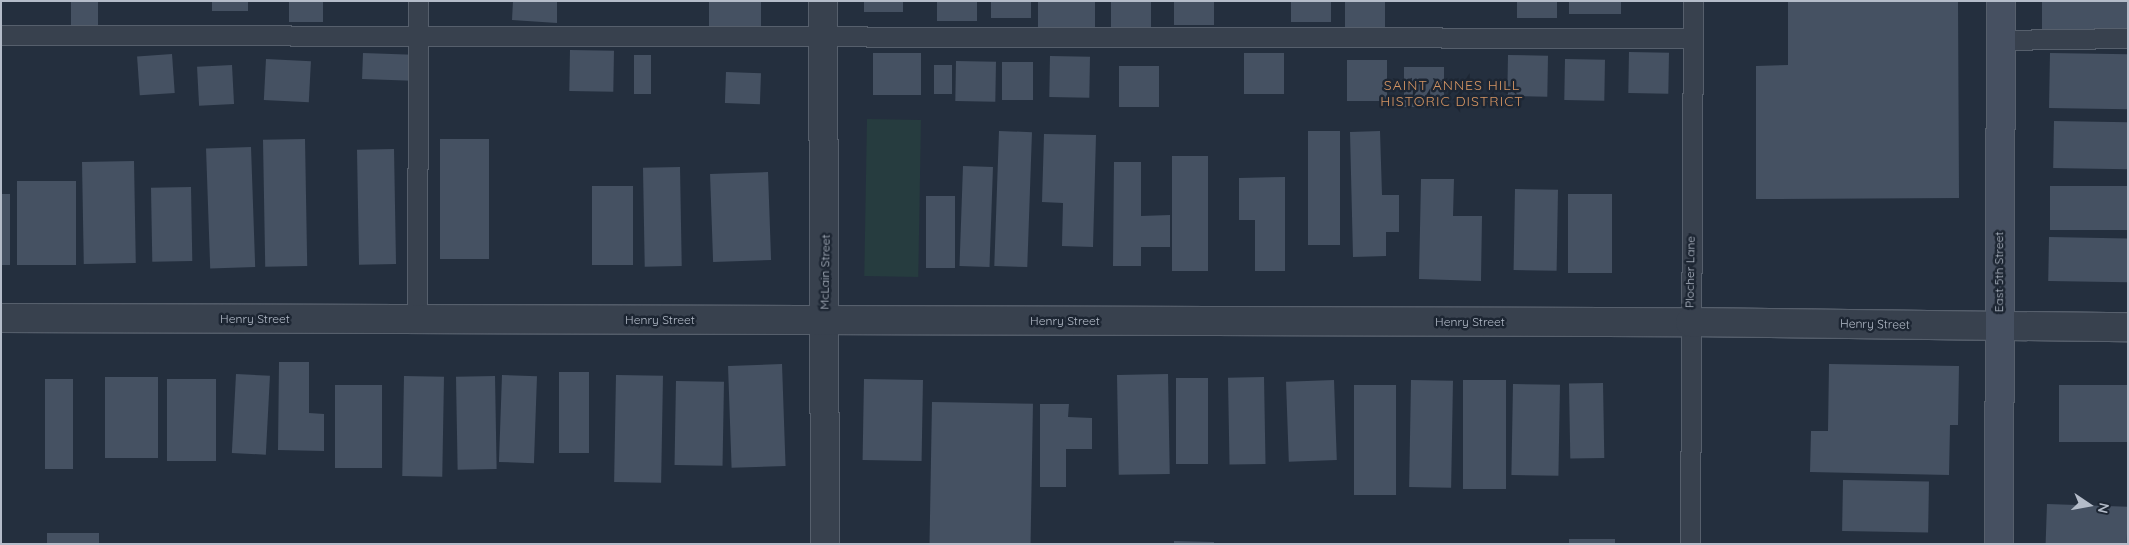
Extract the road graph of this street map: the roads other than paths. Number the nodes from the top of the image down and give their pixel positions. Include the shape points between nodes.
1 (418, 1) edge
2 (823, 1) edge
3 (1693, 1) edge
4 (2001, 1) edge
5 (1, 35) edge
6 (418, 36) junction
7 (823, 36) junction
8 (1693, 38) junction
9 (2128, 38) edge
10 (2000, 40) junction
11 (1, 318) edge
12 (417, 319) junction
13 (824, 320) junction
14 (1690, 322) junction
15 (1999, 325) junction
16 (2128, 327) edge
17 (825, 544) edge
18 (1690, 544) edge
19 (1999, 544) edge

1 - 6 lane
2 - 7 street, McLain Street
3 - 8 lane, Plocher Lane
4 - 10 main road, East 5th Street
5 - 6 lane
6 - 7 lane
6 - 12 lane
7 - 8 lane
7 - 13 street, McLain Street
8 - 14 lane, Plocher Lane
9 - 10 lane
10 - 15 main road, East 5th Street
11 - 12 street, Henry Street
12 - 13 street, Henry Street
13 - 14 street, Henry Street
13 - 17 street, McLain Street
14 - 15 street, Henry Street
14 - 18 lane, Plocher Lane
15 - 16 street, Henry Street
15 - 19 main road, East 5th Street

